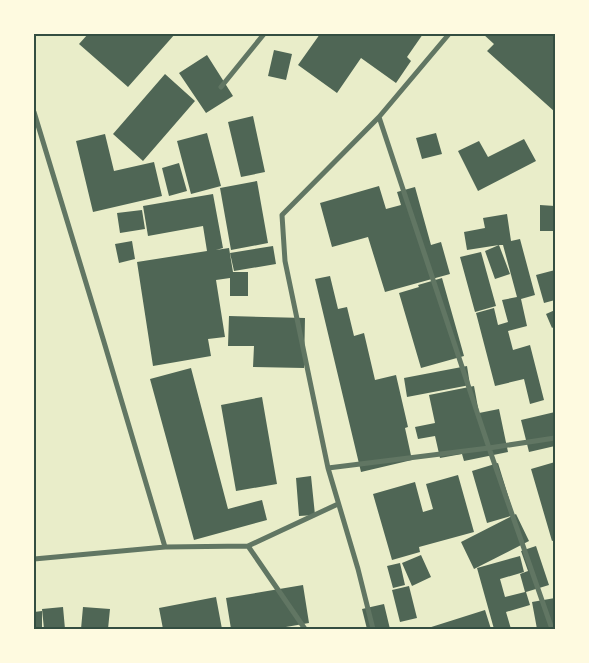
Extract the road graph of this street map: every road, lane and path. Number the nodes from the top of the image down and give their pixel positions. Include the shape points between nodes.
1 (264, 34) edge
2 (450, 34) edge
3 (221, 87) dead end
4 (34, 112) edge
5 (379, 116) junction
6 (555, 438) edge
7 (489, 448) junction
8 (328, 468) junction
9 (338, 504) junction
10 (248, 546) junction
11 (165, 547) junction
12 (34, 560) edge
13 (305, 629) edge
14 (373, 629) edge
15 (552, 629) edge

1 - 3 street
2 - 5 street
4 - 11 street
5 - 7 street
5 - 8 street via 282,215 286,261
6 - 7 street
7 - 8 street
7 - 15 street
8 - 9 street
9 - 10 street
9 - 14 street
10 - 11 street
10 - 13 street
11 - 12 street

